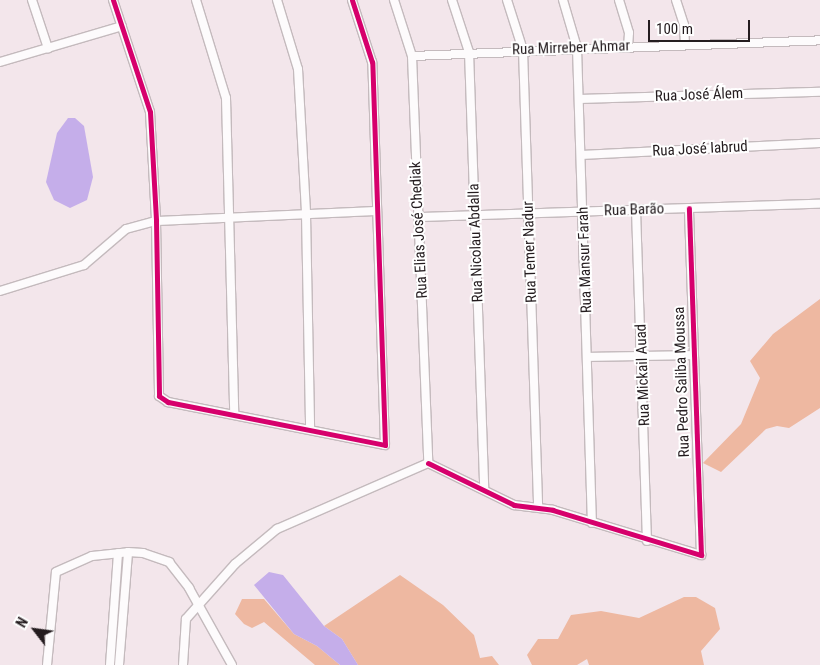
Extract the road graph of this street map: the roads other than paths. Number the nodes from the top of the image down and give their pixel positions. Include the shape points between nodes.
1 (32, 0) edge
2 (114, 0) edge
3 (196, 0) edge
4 (277, 0) edge
5 (352, 0) edge
6 (394, 0) edge
7 (452, 0) edge
8 (507, 0) edge
9 (563, 0) edge
10 (619, 0) edge
11 (676, 0) edge
12 (122, 26) junction
13 (820, 40) edge
14 (685, 44) junction
15 (628, 46) junction
16 (48, 48) junction
17 (577, 48) junction
18 (523, 50) junction
19 (468, 52) junction
20 (412, 56) junction
21 (0, 62) edge
22 (820, 92) edge
23 (579, 99) junction
24 (820, 143) edge
25 (581, 155) junction
26 (820, 204) edge
27 (689, 208) junction
28 (636, 210) junction
29 (378, 211) junction
30 (583, 212) junction
31 (529, 213) junction
32 (306, 214) junction
33 (475, 215) junction
34 (231, 216) junction
35 (418, 217) junction
36 (156, 221) junction
37 (0, 291) edge
38 (693, 355) junction
39 (643, 356) junction
40 (588, 357) junction
41 (234, 414) junction
42 (310, 429) junction
43 (428, 463) junction
44 (484, 489) junction
45 (538, 507) junction
46 (592, 523) junction
47 (646, 540) junction
48 (128, 552) junction
49 (118, 553) junction
50 (198, 605) junction
51 (47, 665) edge
52 (110, 665) edge
53 (119, 665) edge
54 (183, 665) edge
55 (232, 665) edge

1 - 16 street
2 - 12 street
3 - 34 street via 226,98
4 - 32 street via 298,69
5 - 29 street via 372,62
6 - 20 street, Rua Elias José Chediak
7 - 19 street, Rua Nicolau Abdalla
8 - 18 street, Rua Temer Nadur
9 - 17 street, Rua Mansur Farah
10 - 15 street via 629,33
11 - 14 street via 684,25
12 - 16 street
12 - 36 street via 150,112
13 - 14 street, Rua Mirreber Ahmar
14 - 15 street, Rua Mirreber Ahmar
15 - 17 street, Rua Mirreber Ahmar
16 - 21 street
17 - 18 street, Rua Mirreber Ahmar
17 - 23 street, Rua Mansur Farah
18 - 19 street, Rua Mirreber Ahmar
18 - 31 street, Rua Temer Nadur
19 - 20 street, Rua Mirreber Ahmar
19 - 33 street, Rua Nicolau Abdalla
20 - 35 street, Rua Elias José Chediak
22 - 23 street, Rua José Álem
23 - 25 street, Rua Mansur Farah
24 - 25 street, Rua José Iabrud
25 - 30 street, Rua Mansur Farah
26 - 27 street, Rua Barão
27 - 28 street, Rua Barão
27 - 38 street, Rua Pedro Saliba Moussa
28 - 30 street, Rua Barão
28 - 39 street, Rua Mickail Auad
29 - 32 street
29 - 42 street via 384,445
30 - 31 street, Rua Barão
30 - 40 street, Rua Mansur Farah
31 - 33 street, Rua Barão
31 - 45 street, Rua Temer Nadur
32 - 34 street
32 - 42 street
33 - 35 street, Rua Barão
33 - 44 street, Rua Nicolau Abdalla
34 - 36 street
34 - 41 street
35 - 43 street, Rua Elias José Chediak
36 - 37 street via 126,229 84,265
36 - 41 street via 159,396 168,402
38 - 39 street
38 - 47 street, Rua Pedro Saliba Moussa via 700,555
39 - 40 street
39 - 47 street, Rua Mickail Auad
40 - 46 street, Rua Mansur Farah
41 - 42 street
43 - 44 street
43 - 50 street via 277,529 235,564
44 - 45 street via 514,505
45 - 46 street
46 - 47 street
48 - 49 street
48 - 50 street via 143,553 169,562
48 - 53 street
49 - 51 street via 92,556 56,572
49 - 52 street
50 - 54 street via 186,618
50 - 55 street

